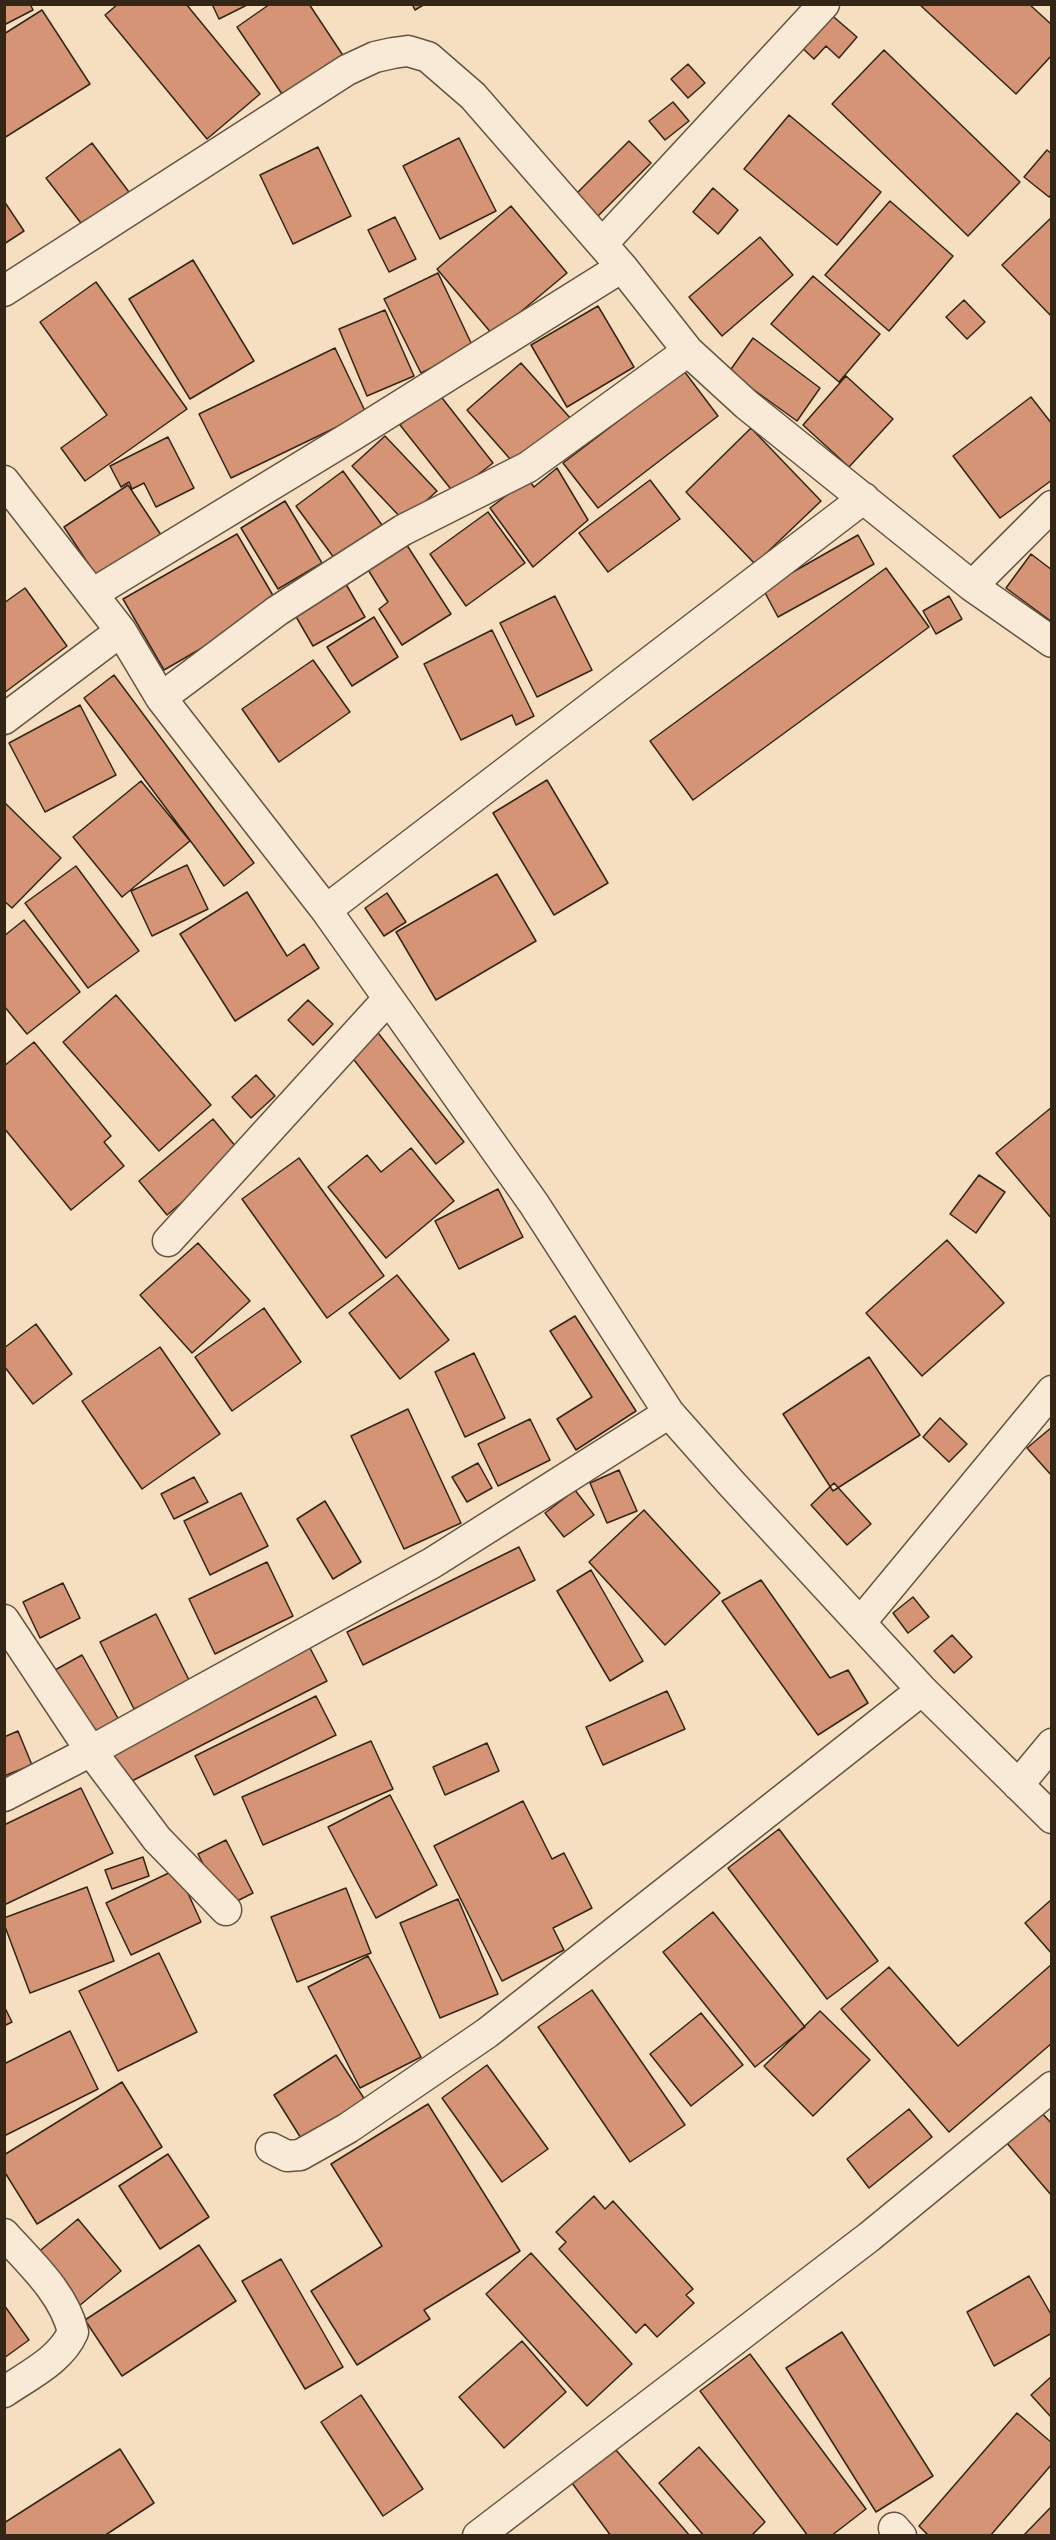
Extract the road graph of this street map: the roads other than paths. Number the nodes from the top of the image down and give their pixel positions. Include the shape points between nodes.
1 (824, 4) edge
2 (602, 244) junction
3 (622, 267) junction
4 (4, 291) edge
5 (688, 351) junction
6 (4, 481) edge
7 (864, 498) junction
8 (1052, 506) edge
9 (972, 586) junction
10 (92, 594) junction
11 (121, 631) junction
12 (1052, 642) edge
13 (160, 698) junction
14 (4, 719) edge
15 (326, 910) junction
16 (388, 999) junction
17 (168, 1241) dead end
18 (1052, 1391) edge
19 (669, 1413) junction
20 (4, 1620) edge
21 (860, 1623) junction
22 (922, 1690) junction
23 (1052, 1744) edge
24 (91, 1751) junction
25 (1018, 1785) junction
26 (4, 1796) edge
27 (1052, 1818) edge
28 (226, 1910) dead end
29 (1052, 2087) edge
30 (271, 2148) dead end
31 (4, 2234) edge
32 (4, 2391) edge
33 (478, 2535) edge

1 - 2 street
2 - 3 street
2 - 4 street via 473,96 428,57 408,51 375,57 347,70
3 - 5 street
3 - 10 street
5 - 7 street via 747,405
5 - 13 street via 528,467 403,530 277,611
6 - 10 street
7 - 9 street
7 - 15 street
8 - 9 street
9 - 12 street
10 - 11 street
11 - 13 street
11 - 14 street
13 - 15 street
15 - 16 street
16 - 17 street
16 - 19 street via 534,1204
18 - 21 street
19 - 21 street
19 - 24 street via 432,1563
20 - 24 street
21 - 22 street
22 - 25 street
22 - 30 street via 487,2033 348,2128 300,2155 287,2156
23 - 25 street
24 - 26 street
24 - 28 street via 157,1839
25 - 27 street
29 - 33 street via 869,2237
31 - 32 street via 49,2284 65,2309 73,2332 68,2344 44,2365

